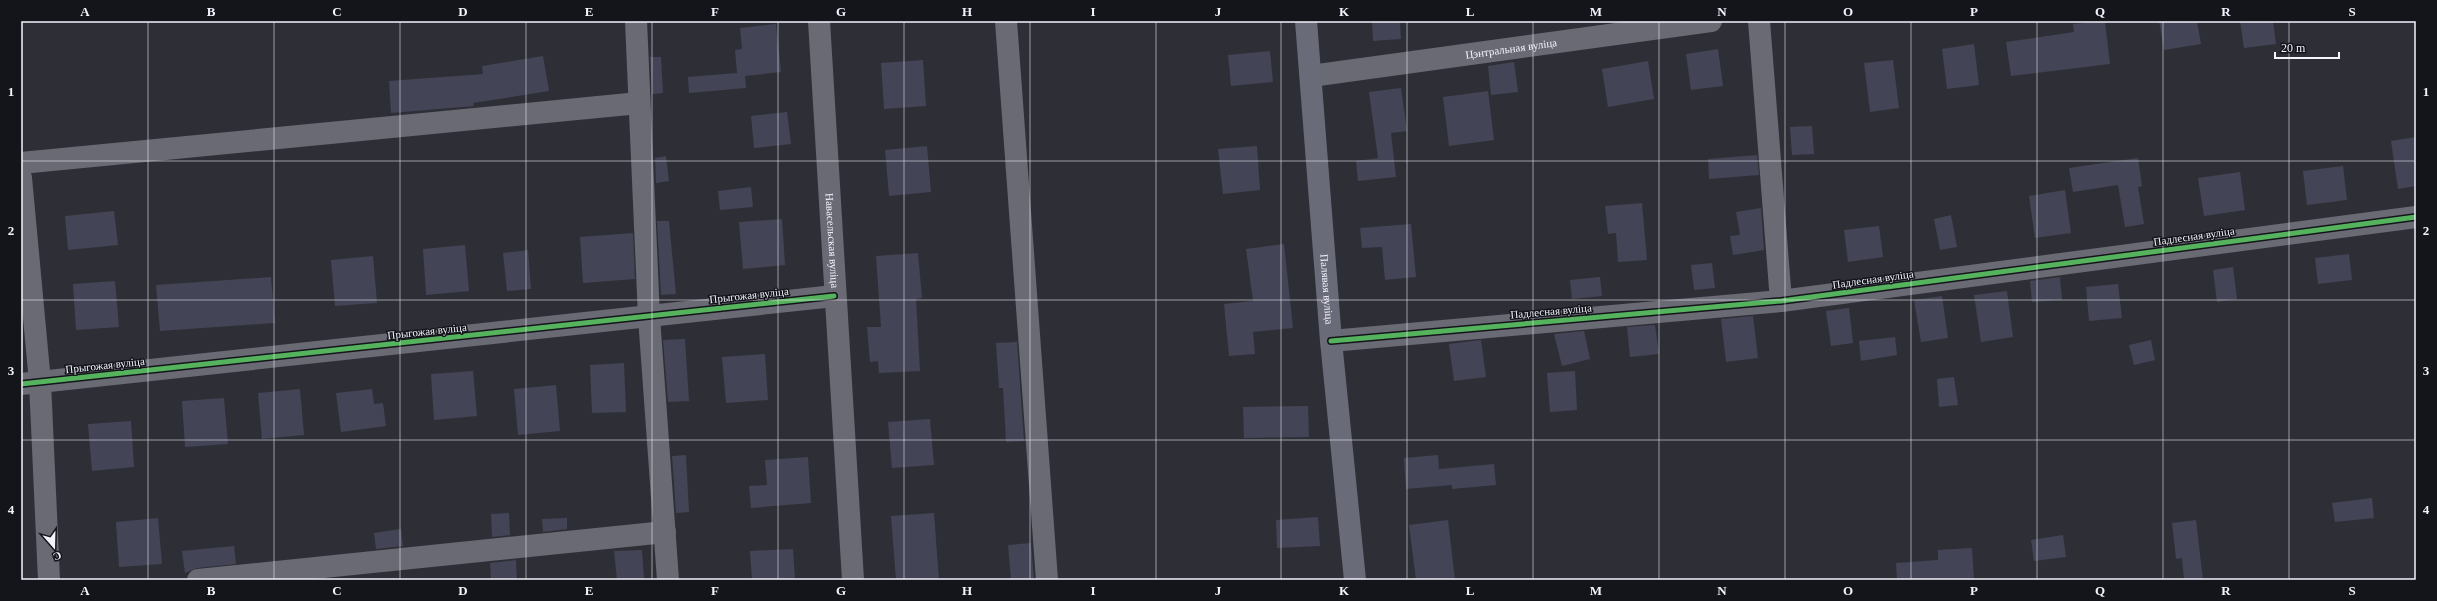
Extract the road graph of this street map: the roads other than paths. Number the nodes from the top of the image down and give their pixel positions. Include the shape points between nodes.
1 (636, 21) edge
2 (819, 21) edge
3 (1006, 21) edge
4 (1306, 21) edge
5 (1711, 21) edge
6 (1759, 21) edge
7 (1312, 76) junction
8 (640, 103) junction
9 (21, 163) edge
10 (21, 178) edge
11 (2416, 217) edge
12 (834, 296) junction
13 (1781, 301) junction
14 (649, 317) junction
15 (1331, 341) junction
16 (31, 383) edge
17 (665, 532) junction
18 (49, 580) edge
19 (198, 580) edge
20 (668, 580) edge
21 (853, 580) edge
22 (1047, 580) edge
23 (1355, 580) edge

1 - 8 street
2 - 12 street, Навасельская вуліца
3 - 22 street
4 - 7 main road, Палявая вуліца
5 - 7 street, Цэнтральная вуліца
6 - 13 street
7 - 15 main road, Палявая вуліца
8 - 9 street
8 - 14 street
10 - 16 street
11 - 13 street, Падлесная вуліца
12 - 14 street, Прыгожая вуліца
12 - 21 street, Навасельская вуліца
13 - 15 street, Падлесная вуліца
14 - 16 street, Прыгожая вуліца
14 - 17 street
15 - 23 main road, Палявая вуліца
16 - 18 street
17 - 19 street
17 - 20 street

